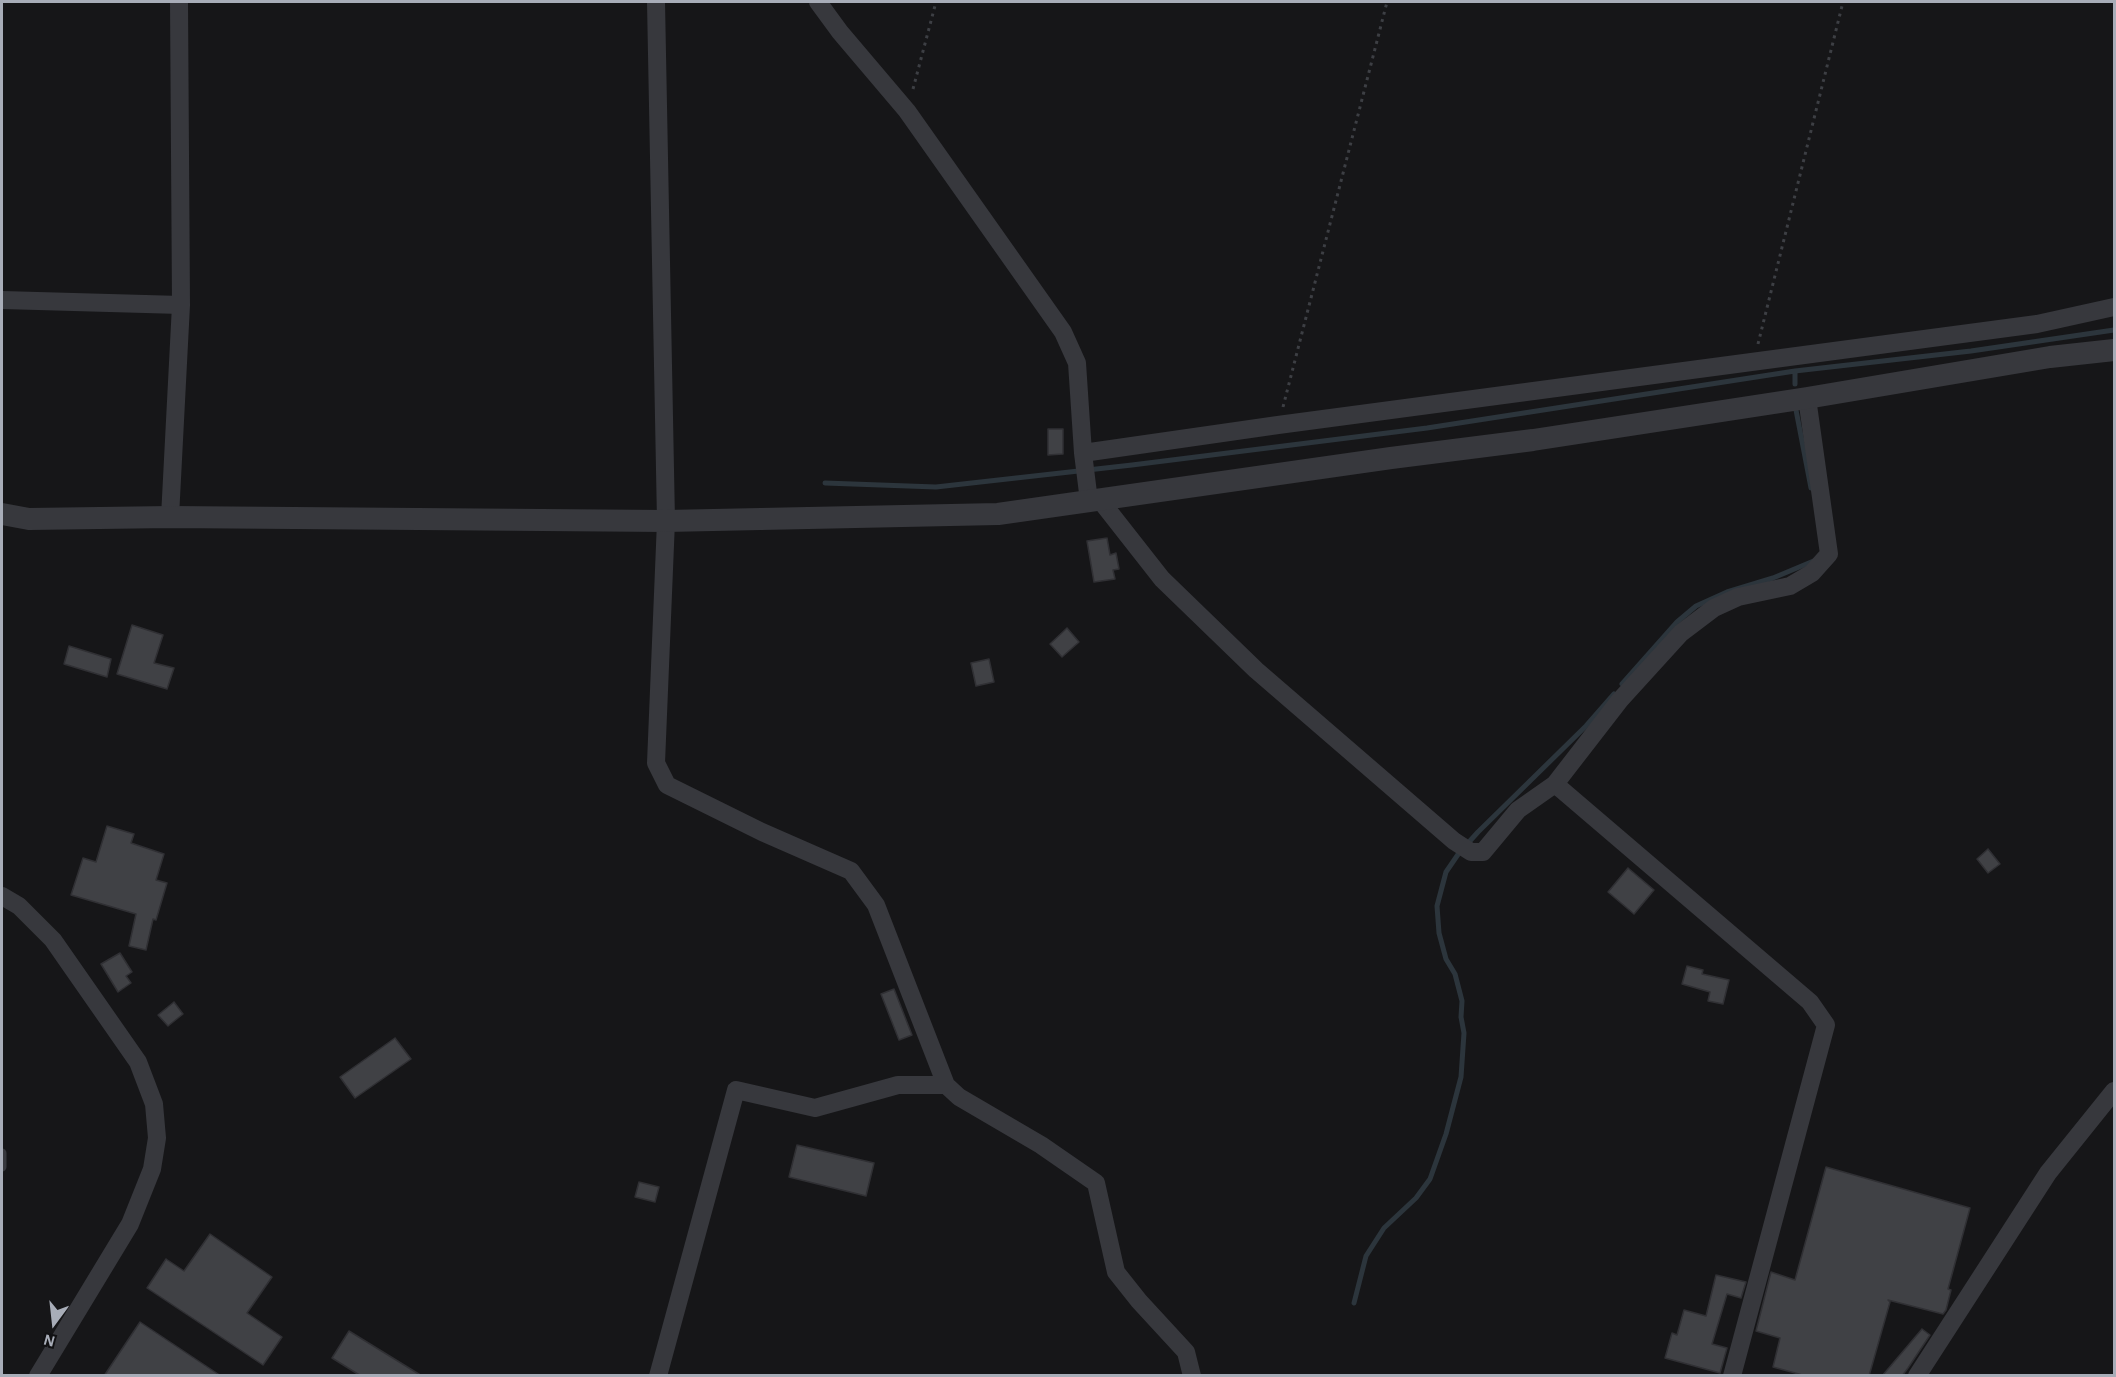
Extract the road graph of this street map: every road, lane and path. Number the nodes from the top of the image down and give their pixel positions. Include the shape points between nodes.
1 (179, 2) edge
2 (656, 2) edge
3 (818, 2) edge
4 (936, 2) edge
5 (1387, 2) edge
6 (1844, 2) edge
7 (908, 111) junction
8 (2, 300) edge
9 (181, 304) junction
10 (2115, 307) edge
11 (2115, 350) edge
12 (1754, 361) junction
13 (1807, 398) junction
14 (1278, 424) junction
15 (1084, 458) junction
16 (1092, 496) junction
17 (2, 514) edge
18 (170, 517) junction
19 (666, 521) junction
20 (1555, 784) junction
21 (2, 896) edge
22 (946, 1085) junction
23 (2115, 1091) edge
24 (2, 1153) edge
25 (2, 1167) edge
26 (38, 1376) edge
27 (658, 1376) edge
28 (1192, 1376) edge
29 (1732, 1376) edge
30 (1917, 1376) edge

1 - 9 street
2 - 19 street
3 - 7 street
4 - 7 path
5 - 14 path
6 - 12 path
7 - 15 street via 1063,332 1077,363
8 - 9 street
9 - 18 street
10 - 12 street via 2037,324
11 - 13 street via 2050,357
12 - 14 street
13 - 16 street via 1533,440
13 - 20 street via 1829,554 1812,573 1790,586 1738,597 1714,608 1681,633 1620,700
14 - 15 street
15 - 16 street
16 - 19 street via 998,514
16 - 20 street via 1162,579 1256,670 1454,841 1472,852 1483,852 1518,810
17 - 18 street via 29,519
18 - 19 street
19 - 22 street via 656,763 667,785 851,871 876,905
20 - 29 street via 1810,1002 1826,1025
21 - 26 street via 20,906 53,940 138,1062 154,1104 157,1138 152,1169 130,1224
22 - 27 street via 898,1085 815,1108 736,1090
22 - 28 street via 1095,1183 1116,1272 1186,1352
23 - 30 street via 2048,1173
24 - 25 lane

